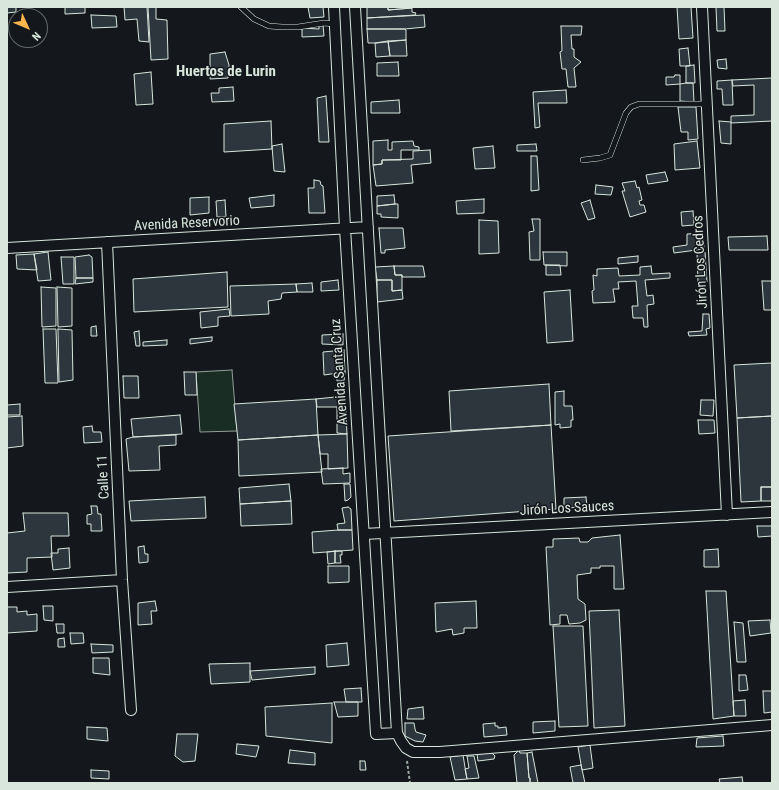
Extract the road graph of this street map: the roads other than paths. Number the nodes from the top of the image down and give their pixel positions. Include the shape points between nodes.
1 (242, 7) edge
2 (334, 7) edge
3 (355, 7) edge
4 (702, 7) edge
5 (335, 24) junction
6 (707, 104) junction
7 (583, 160) dead end
8 (368, 227) junction
9 (345, 228) junction
10 (107, 242) junction
11 (7, 248) edge
12 (772, 512) edge
13 (728, 515) junction
14 (386, 532) junction
15 (364, 534) junction
16 (122, 580) junction
17 (7, 587) edge
18 (131, 710) dead end
19 (772, 725) edge
20 (397, 733) junction

1 - 5 lane via 268,26
2 - 5 street, Avenida Santa Cruz
3 - 8 street
4 - 6 street, Jirón Los Cedros
5 - 9 street, Avenida Santa Cruz
6 - 7 lane via 639,104 631,107 626,113 610,155
6 - 13 street, Jirón Los Cedros
8 - 9 street, Avenida Reservorio
8 - 14 street
9 - 10 street, Avenida Reservorio
9 - 15 street, Avenida Santa Cruz
10 - 11 street, Avenida Reservorio
10 - 16 street, Calle 11
12 - 13 street, Jirón Los Sauces
13 - 14 street, Jirón Los Sauces
14 - 15 street, Jirón Los Sauces
14 - 20 street
15 - 20 street, Avenida Santa Cruz via 376,734
16 - 17 street
16 - 18 street, Calle 11
19 - 20 street via 440,752 413,752 400,741

